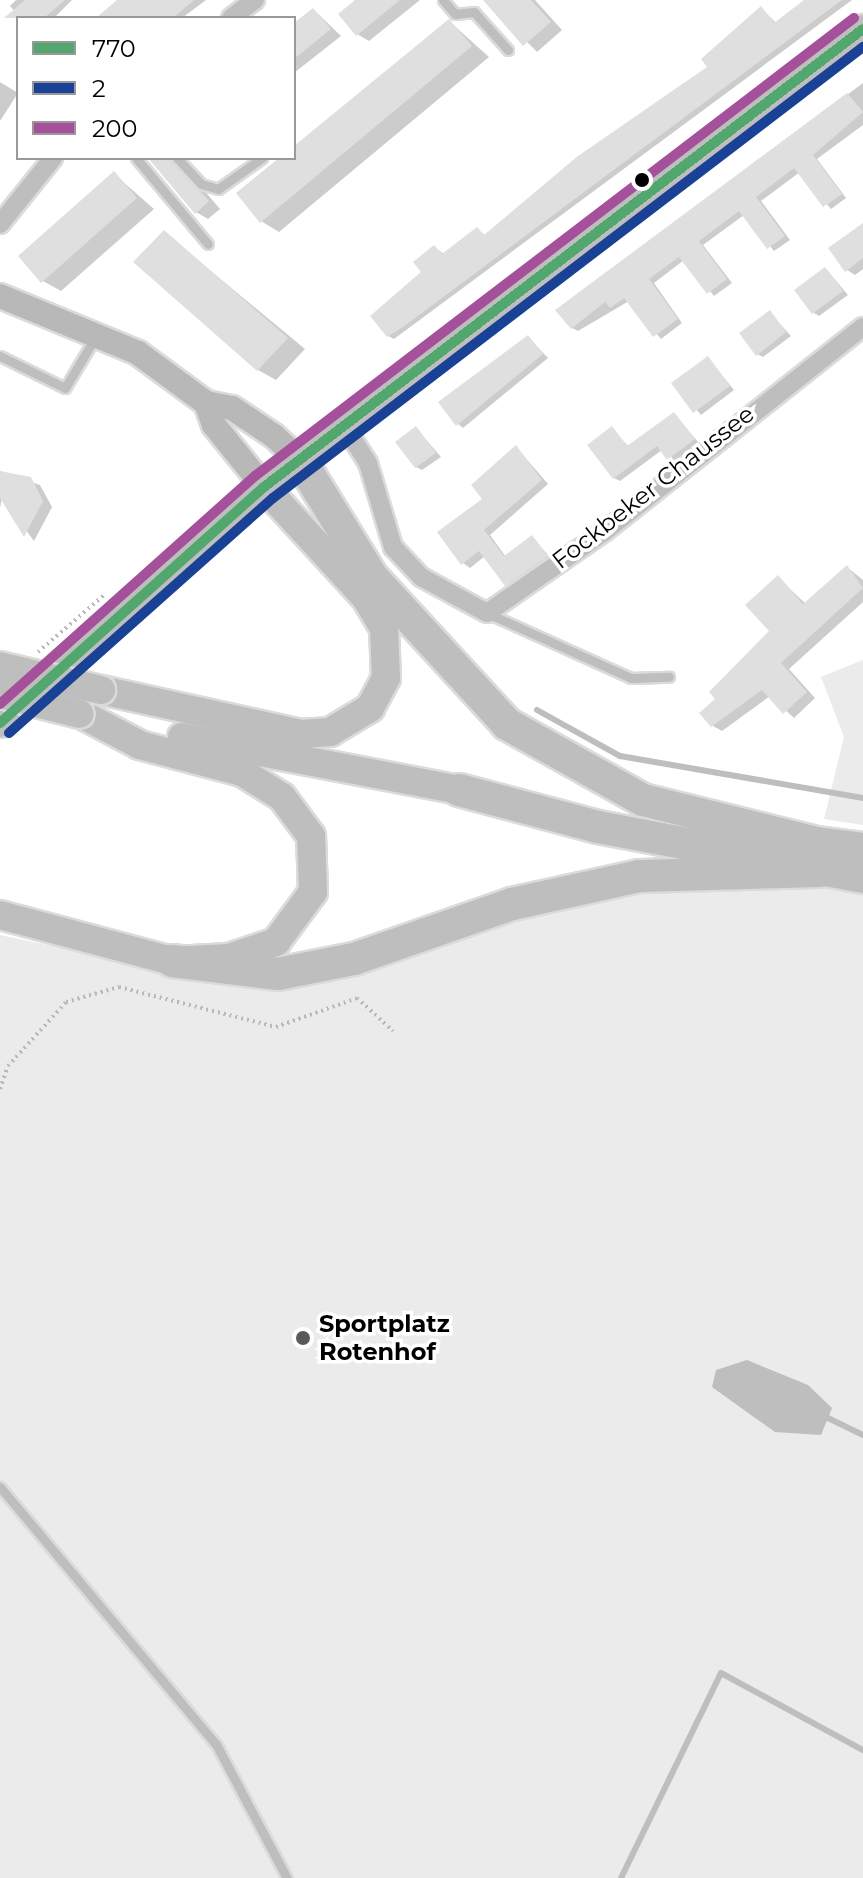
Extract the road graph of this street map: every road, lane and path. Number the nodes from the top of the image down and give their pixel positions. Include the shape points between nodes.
1 (255, 0) edge
2 (443, 0) edge
3 (234, 16) edge
4 (863, 29) edge
5 (508, 50) dead end
6 (51, 160) edge
7 (138, 160) edge
8 (179, 160) edge
9 (259, 160) edge
10 (0, 224) edge
11 (208, 244) dead end
12 (0, 296) edge
13 (863, 327) edge
14 (96, 336) junction
15 (0, 356) edge
16 (206, 403) junction
17 (345, 427) junction
18 (300, 460) junction
19 (264, 487) junction
20 (487, 613) junction
21 (0, 666) edge
22 (669, 677) dead end
23 (0, 694) edge
24 (83, 715) junction
25 (0, 723) edge
26 (459, 790) joint
27 (863, 849) edge
28 (818, 857) junction
29 (863, 877) edge
30 (0, 915) edge
31 (172, 961) junction
32 (393, 1031) dead end
33 (0, 1089) edge
34 (0, 1487) edge
35 (287, 1878) edge

1 - 3 street
2 - 5 lane via 455,14 474,12
4 - 17 main road
6 - 10 street
7 - 11 lane
8 - 9 lane via 201,184 218,189
12 - 14 street
13 - 20 street, Fockbeker Chaussee via 604,532
14 - 15 lane via 65,388
14 - 16 street via 138,353
16 - 18 street via 232,408
16 - 19 street via 214,425
17 - 18 main road
17 - 20 street via 368,463 393,547 421,577
18 - 19 main road
18 - 28 highway via 372,577 434,653 507,724 643,800
19 - 21 main road, bridge via 349,577 384,628 386,678 370,708 330,732 301,734
19 - 25 main road
20 - 22 lane via 631,678
23 - 24 main road, bridge
24 - 26 main road
24 - 31 main road via 140,745 264,783 311,836 316,874 294,926 256,951
26 - 28 highway
27 - 28 highway
28 - 29 highway
28 - 31 highway via 639,876 512,904 354,959 278,974
30 - 31 main road
32 - 33 path via 357,998 276,1027 119,987 66,1002 8,1066
34 - 35 lane via 216,1744 248,1792

